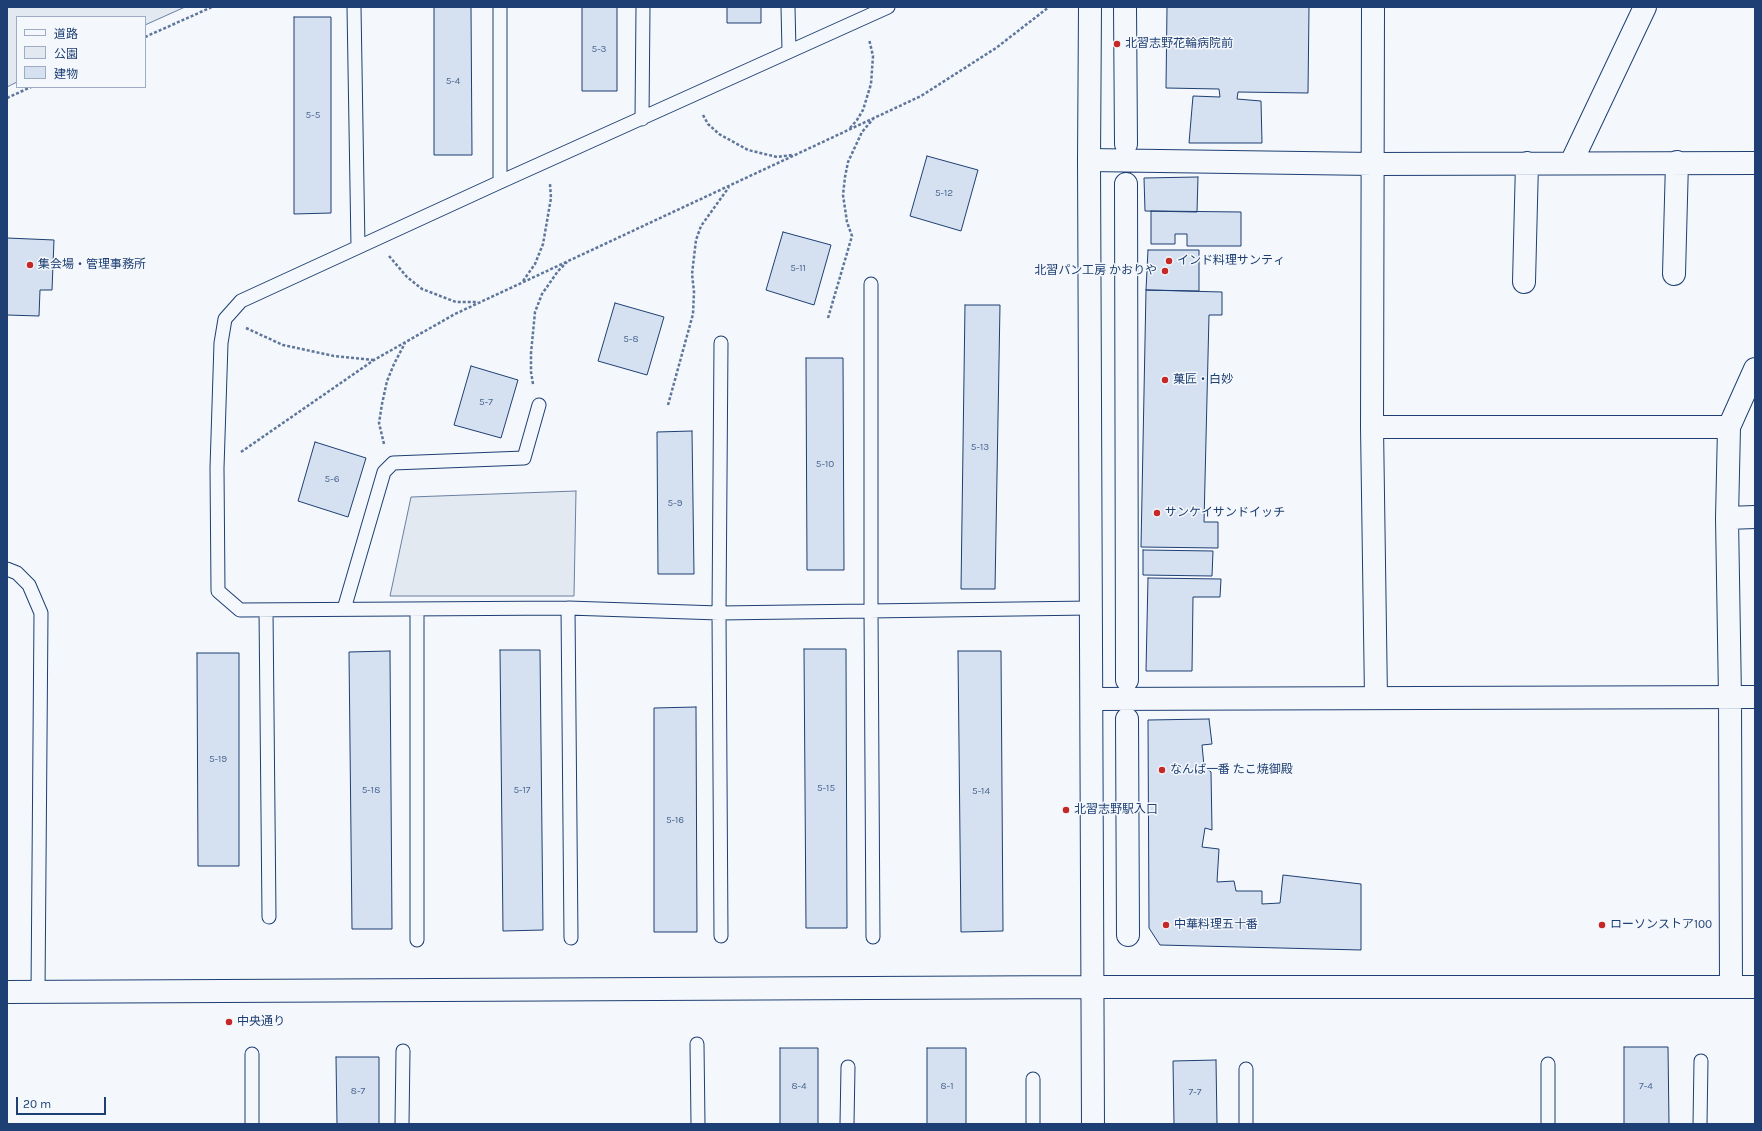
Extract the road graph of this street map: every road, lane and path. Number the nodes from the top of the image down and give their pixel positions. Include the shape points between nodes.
1 (212, 7) edge
2 (354, 7) edge
3 (500, 7) edge
4 (643, 7) edge
5 (788, 7) edge
6 (888, 7) edge
7 (1049, 7) edge
8 (1090, 7) edge
9 (1125, 7) edge
10 (1373, 7) edge
11 (1645, 7) edge
12 (867, 33) dead end
13 (146, 36) edge
14 (789, 51) junction
15 (29, 88) edge
16 (7, 98) edge
17 (700, 111) dead end
18 (874, 117) junction
19 (642, 119) junction
20 (848, 130) junction
21 (1126, 144) dead end
22 (794, 155) junction
23 (1089, 160) junction
24 (1527, 162) junction
25 (1677, 162) junction
26 (1572, 163) junction
27 (1755, 163) edge
28 (1373, 164) junction
29 (500, 182) junction
30 (550, 183) dead end
31 (1126, 184) dead end
32 (730, 185) junction
33 (358, 247) junction
34 (387, 254) dead end
35 (569, 260) junction
36 (1674, 274) dead end
37 (522, 282) junction
38 (1524, 282) dead end
39 (871, 284) dead end
40 (479, 302) junction
41 (828, 318) dead end
42 (225, 319) junction
43 (406, 342) junction
44 (721, 343) dead end
45 (374, 360) junction
46 (1755, 369) edge
47 (535, 391) dead end
48 (539, 405) dead end
49 (668, 405) dead end
50 (1372, 427) junction
51 (1729, 427) junction
52 (384, 445) dead end
53 (217, 468) junction
54 (1727, 518) junction
55 (1755, 518) edge
56 (7, 569) edge
57 (568, 608) junction
58 (1091, 608) junction
59 (344, 609) junction
60 (417, 609) junction
61 (266, 610) junction
62 (871, 610) junction
63 (719, 613) junction
64 (1127, 680) dead end
65 (1755, 697) edge
66 (1376, 698) junction
67 (1730, 698) junction
68 (1092, 699) junction
69 (1127, 719) dead end
70 (269, 917) dead end
71 (1128, 935) dead end
72 (721, 936) dead end
73 (873, 937) dead end
74 (571, 938) dead end
75 (417, 940) dead end
76 (1092, 987) junction
77 (1731, 987) junction
78 (1755, 987) edge
79 (7, 992) edge
80 (38, 992) junction
81 (697, 1044) dead end
82 (403, 1050) dead end
83 (252, 1054) dead end
84 (1700, 1061) dead end
85 (1548, 1064) dead end
86 (848, 1067) dead end
87 (1246, 1069) dead end
88 (1033, 1079) dead end
89 (252, 1124) edge
90 (402, 1124) edge
91 (698, 1124) edge
92 (848, 1124) edge
93 (1033, 1124) edge
94 (1093, 1124) edge
95 (1246, 1124) edge
96 (1548, 1124) edge
97 (1700, 1124) edge

1 - 13 path
2 - 33 lane
3 - 29 lane
4 - 19 lane
5 - 14 lane
6 - 14 lane
7 - 18 path via 996,48 921,96
8 - 23 street
9 - 21 street
10 - 28 street
11 - 26 street
12 - 20 path via 873,56 871,84 863,110
14 - 19 lane
15 - 16 path
17 - 22 path via 708,124 719,134 748,150 776,156
18 - 20 path
18 - 41 path via 862,132 848,162 843,196 852,236
19 - 29 lane
20 - 22 path
22 - 32 path
23 - 28 street
23 - 58 street
24 - 26 street
24 - 28 street
24 - 38 street
25 - 26 street
25 - 27 street
25 - 36 street
28 - 50 street
29 - 33 lane
30 - 37 path via 551,198 543,244 535,264
31 - 64 street
32 - 35 path
32 - 49 path via 701,226 696,240 692,274 693,314
33 - 42 lane via 241,301
34 - 40 path via 407,277 422,289 456,302
35 - 37 path
35 - 47 path via 542,294 535,312 531,353
37 - 40 path
39 - 62 lane
40 - 43 path
42 - 45 path via 283,345 334,356
42 - 53 lane via 221,343
43 - 45 path
43 - 52 path via 387,381 382,404 379,423
44 - 63 lane
45 - 53 path
46 - 51 street
48 - 59 lane via 524,458 393,463 384,472
50 - 51 street
50 - 66 street
51 - 54 street
53 - 61 lane via 218,591 240,610
54 - 55 street
54 - 67 street
56 - 80 lane via 17,573 29,585 41,613
57 - 60 lane
57 - 63 lane
57 - 74 lane
58 - 62 lane
58 - 68 street
59 - 60 lane
59 - 61 lane
60 - 75 lane
61 - 70 lane
62 - 63 lane
62 - 73 lane
63 - 72 lane
65 - 67 street
66 - 67 street
66 - 68 street
67 - 77 street
68 - 76 street
69 - 71 street
76 - 77 street
76 - 80 street
76 - 94 street
77 - 78 street
79 - 80 street
81 - 91 lane
82 - 90 lane
83 - 89 lane
84 - 97 lane
85 - 96 lane
86 - 92 lane
87 - 95 lane
88 - 93 lane

